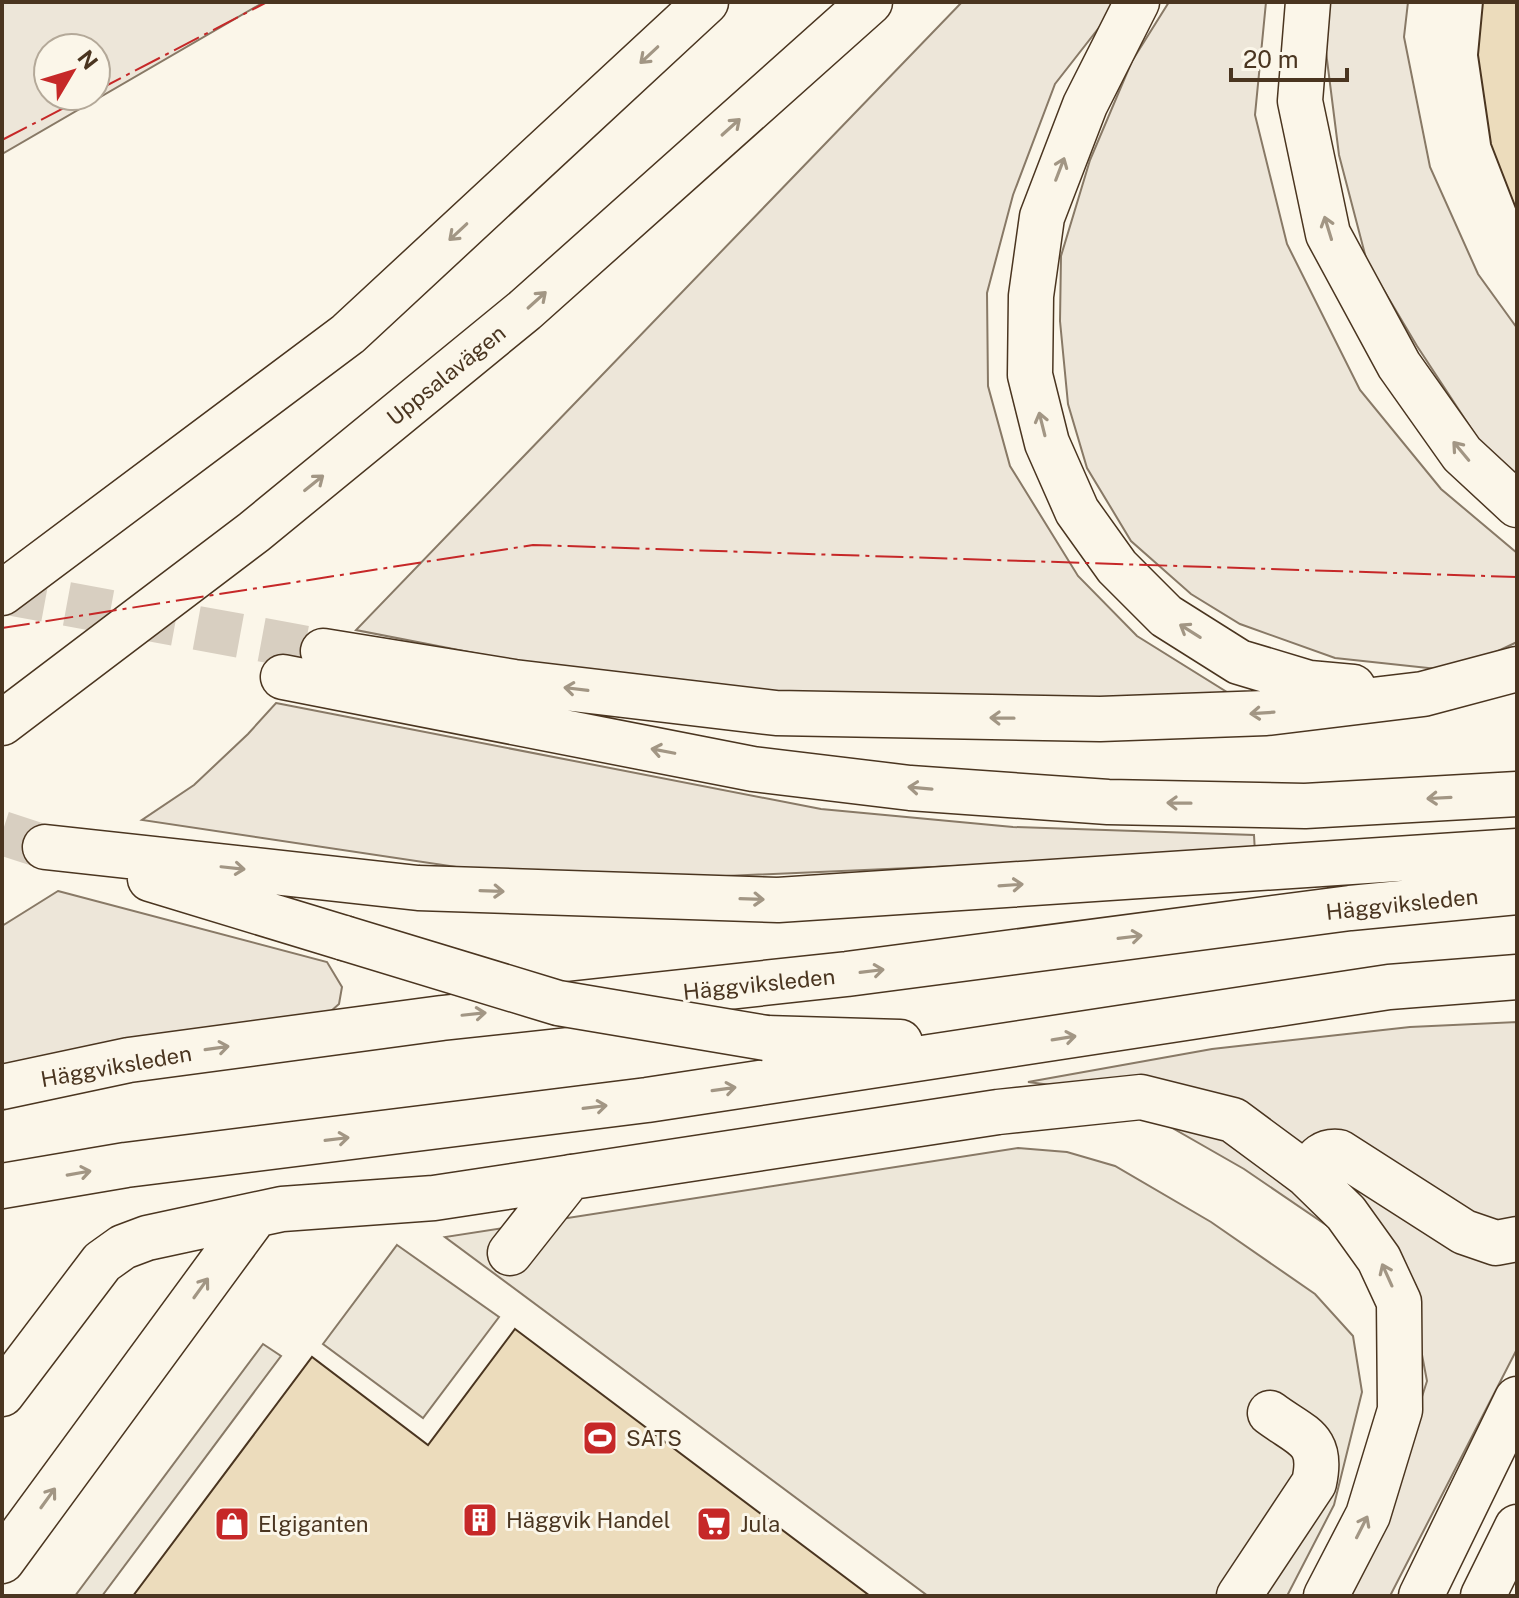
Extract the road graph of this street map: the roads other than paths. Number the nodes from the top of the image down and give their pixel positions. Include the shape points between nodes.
1 (706, 2) edge
2 (870, 2) edge
3 (1137, 2) edge
4 (1308, 2) edge
5 (348, 334) junction
6 (1517, 505) edge
7 (2, 560) edge
8 (2, 593) edge
9 (323, 651) tunnel mouth
10 (1517, 669) edge
11 (283, 677) tunnel mouth
12 (1423, 694) junction
13 (2, 723) edge
14 (1517, 794) edge
15 (1517, 851) edge
16 (1517, 892) edge
17 (1517, 977) edge
18 (1517, 1003) edge
19 (1207, 1017) junction
20 (1020, 1045) junction
21 (2, 1087) edge
22 (1306, 1174) junction
23 (570, 1177) junction
24 (2, 1186) edge
25 (255, 1216) junction
26 (1517, 1239) edge
27 (510, 1253) dead end
28 (2, 1394) edge
29 (1517, 1399) edge
30 (1270, 1413) dead end
31 (1517, 1527) edge
32 (2, 1561) edge
33 (1239, 1596) edge
34 (1326, 1596) edge
35 (1421, 1596) edge
36 (1483, 1596) edge

1 -> 5 main road
13 -> 2 main road, Uppsalavägen via 254,532 525,310
12 -> 3 main road via 1309,683 1239,662 1166,616 1117,567 1077,511 1047,443 1030,375 1031,296 1042,217 1085,105
6 -> 4 main road via 1462,454 1399,365 1328,234 1300,101
5 - 7 main road
5 - 8 main road
12 -> 9 main road via 1266,713 1100,719 776,713 514,682
10 - 12 main road
14 -> 11 main road via 1305,806 1108,802 910,788 753,769
20 -> 15 main road, bridge via 766,1038 558,1003 45,847 418,888 778,900
21 -> 16 main road, Häggviksleden via 129,1060 442,1018
17 - 19 main road via 1389,987
18 - 19 main road
20 -> 19 main road
24 -> 20 main road
22 - 23 main road via 1233,1120 1141,1097 998,1112
22 - 26 main road via 1320,1156 1339,1152 1464,1232 1496,1243
34 -> 22 main road via 1368,1515 1400,1410 1399,1302 1371,1247
23 - 25 main road via 434,1198 282,1209
23 - 27 main road
25 - 28 main road via 123,1247 102,1262
32 -> 25 main road
29 - 35 main road
30 - 33 main road via 1314,1445 1319,1463 1314,1483
31 - 36 main road

